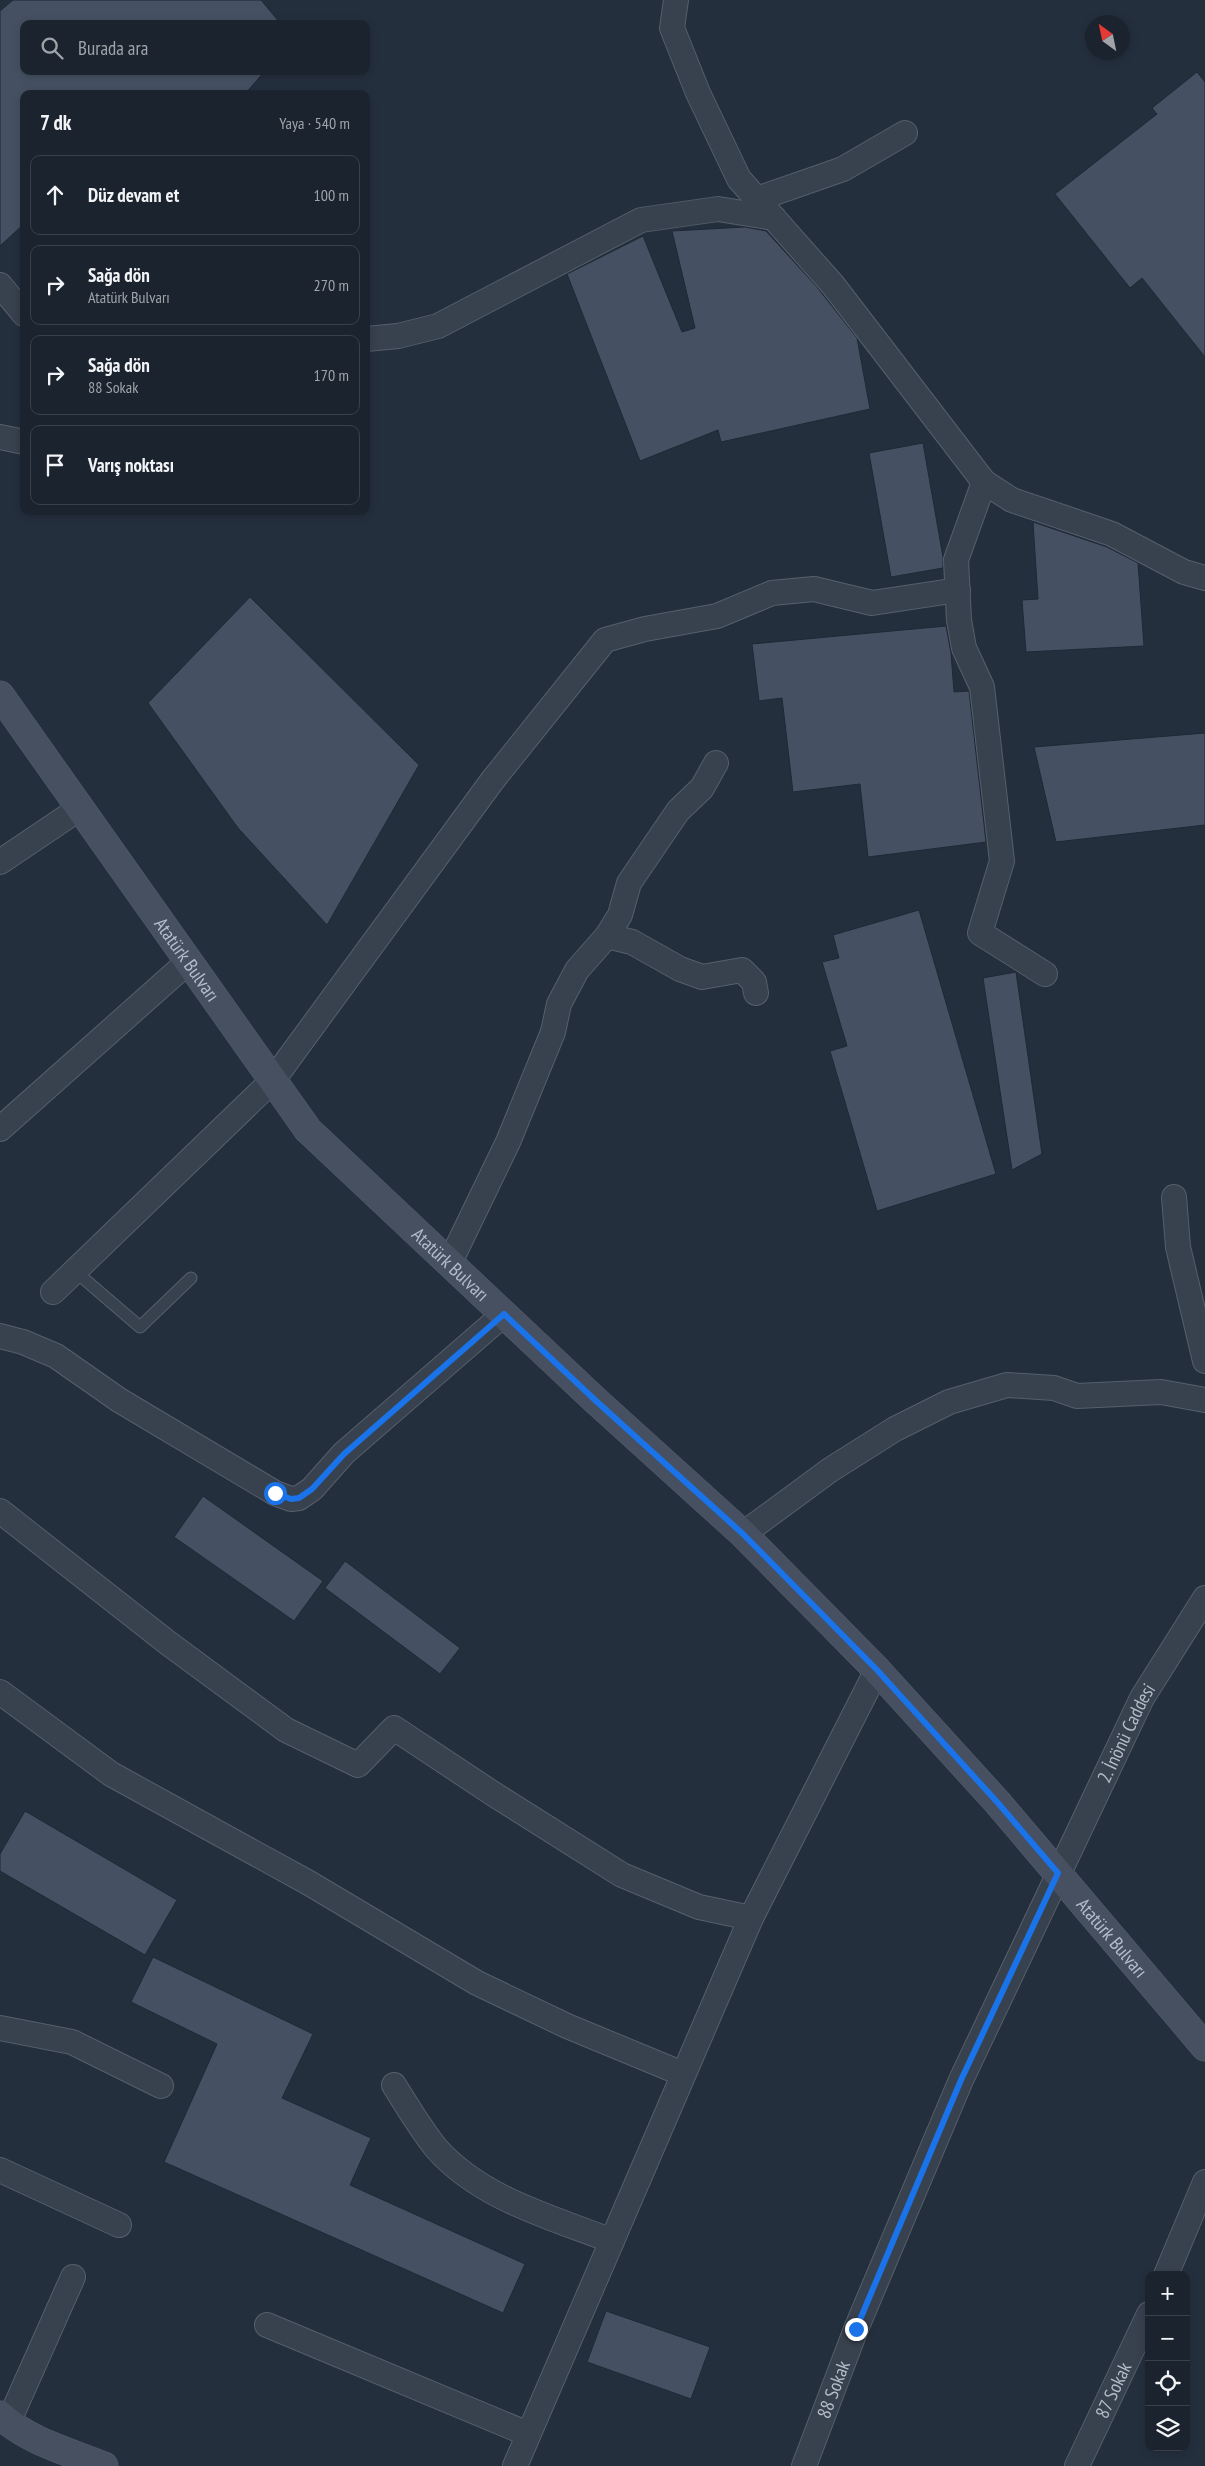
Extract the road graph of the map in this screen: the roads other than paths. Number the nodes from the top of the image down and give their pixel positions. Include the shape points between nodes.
1 (676, 0) edge
2 (905, 132) dead end
3 (757, 199) junction
4 (774, 218) junction
5 (0, 285) edge
6 (20, 309) edge
7 (370, 339) edge
8 (0, 437) edge
9 (20, 441) edge
10 (984, 482) junction
11 (1205, 578) edge
12 (958, 590) junction
13 (0, 695) edge
14 (716, 763) dead end
15 (80, 808) junction
16 (0, 862) edge
17 (607, 936) junction
18 (189, 961) junction
19 (1046, 974) dead end
20 (756, 993) dead end
21 (273, 1080) junction
22 (0, 1129) edge
23 (1174, 1196) dead end
24 (450, 1262) junction
25 (75, 1271) junction
26 (191, 1278) dead end
27 (53, 1292) dead end
28 (504, 1314) junction
29 (0, 1336) edge
30 (1205, 1360) edge
31 (1205, 1400) edge
32 (0, 1512) edge
33 (743, 1534) junction
34 (1205, 1598) edge
35 (877, 1670) junction
36 (0, 1692) edge
37 (1058, 1873) junction
38 (751, 1918) junction
39 (0, 2028) edge
40 (1205, 2047) edge
41 (684, 2074) junction
42 (394, 2085) dead end
43 (162, 2086) dead end
44 (0, 2170) edge
45 (1205, 2182) edge
46 (119, 2225) dead end
47 (612, 2241) junction
48 (1168, 2271) edge
49 (73, 2277) dead end
50 (1148, 2316) edge
51 (267, 2325) dead end
52 (4, 2419) edge
53 (528, 2434) junction
54 (104, 2466) edge
55 (515, 2466) edge
56 (804, 2466) edge
57 (1077, 2466) edge

1 - 3 street via 672,28 698,93 740,179
2 - 3 street via 843,169
3 - 4 street
4 - 7 street via 718,209 641,220 438,326 398,336
4 - 10 street via 833,285
5 - 6 street
8 - 9 street
10 - 11 street via 1012,500 1112,534 1184,572
10 - 12 street via 956,560
12 - 19 street via 964,648 982,687 1002,861 980,933
12 - 21 street via 872,603 814,589 772,593 717,616 604,640 492,781
13 - 15 street, Atatürk Bulvarı
14 - 17 street via 702,788 678,811 629,883 620,915
15 - 16 street
15 - 18 street, Atatürk Bulvarı
17 - 20 street via 632,942 680,969 702,977 742,970 754,982
17 - 24 street via 577,970 559,1004 553,1032 508,1142
18 - 21 street, Atatürk Bulvarı
18 - 22 street
21 - 24 street, Atatürk Bulvarı via 308,1130
21 - 25 street
23 - 30 street via 1178,1247
24 - 28 street, Atatürk Bulvarı
25 - 26 lane via 140,1327
25 - 27 street
28 - 29 street via 344,1454 312,1489 299,1498 291,1499 275,1493 118,1400 56,1356
28 - 33 street, Atatürk Bulvarı
31 - 33 street via 1161,1392 1077,1396 1054,1388 1007,1385 949,1402 894,1429 830,1470
32 - 38 street via 286,1730 358,1765 394,1728 622,1875 699,1907
33 - 35 street, Atatürk Bulvarı
34 - 37 street, 2. İnönü Caddesi via 1142,1698
35 - 37 street, Atatürk Bulvarı
35 - 38 street
36 - 41 street via 111,1774 310,1883 477,1983 567,2026
37 - 40 street, Atatürk Bulvarı
37 - 56 street, 88 Sokak via 961,2080 856,2329
38 - 41 street
39 - 43 street via 72,2042
41 - 47 street
42 - 47 street via 432,2142 469,2177 500,2196
44 - 46 street
45 - 48 street
47 - 53 street
49 - 52 street
50 - 57 street, 87 Sokak
51 - 53 street
52 - 54 street via 43,2442
53 - 55 street

